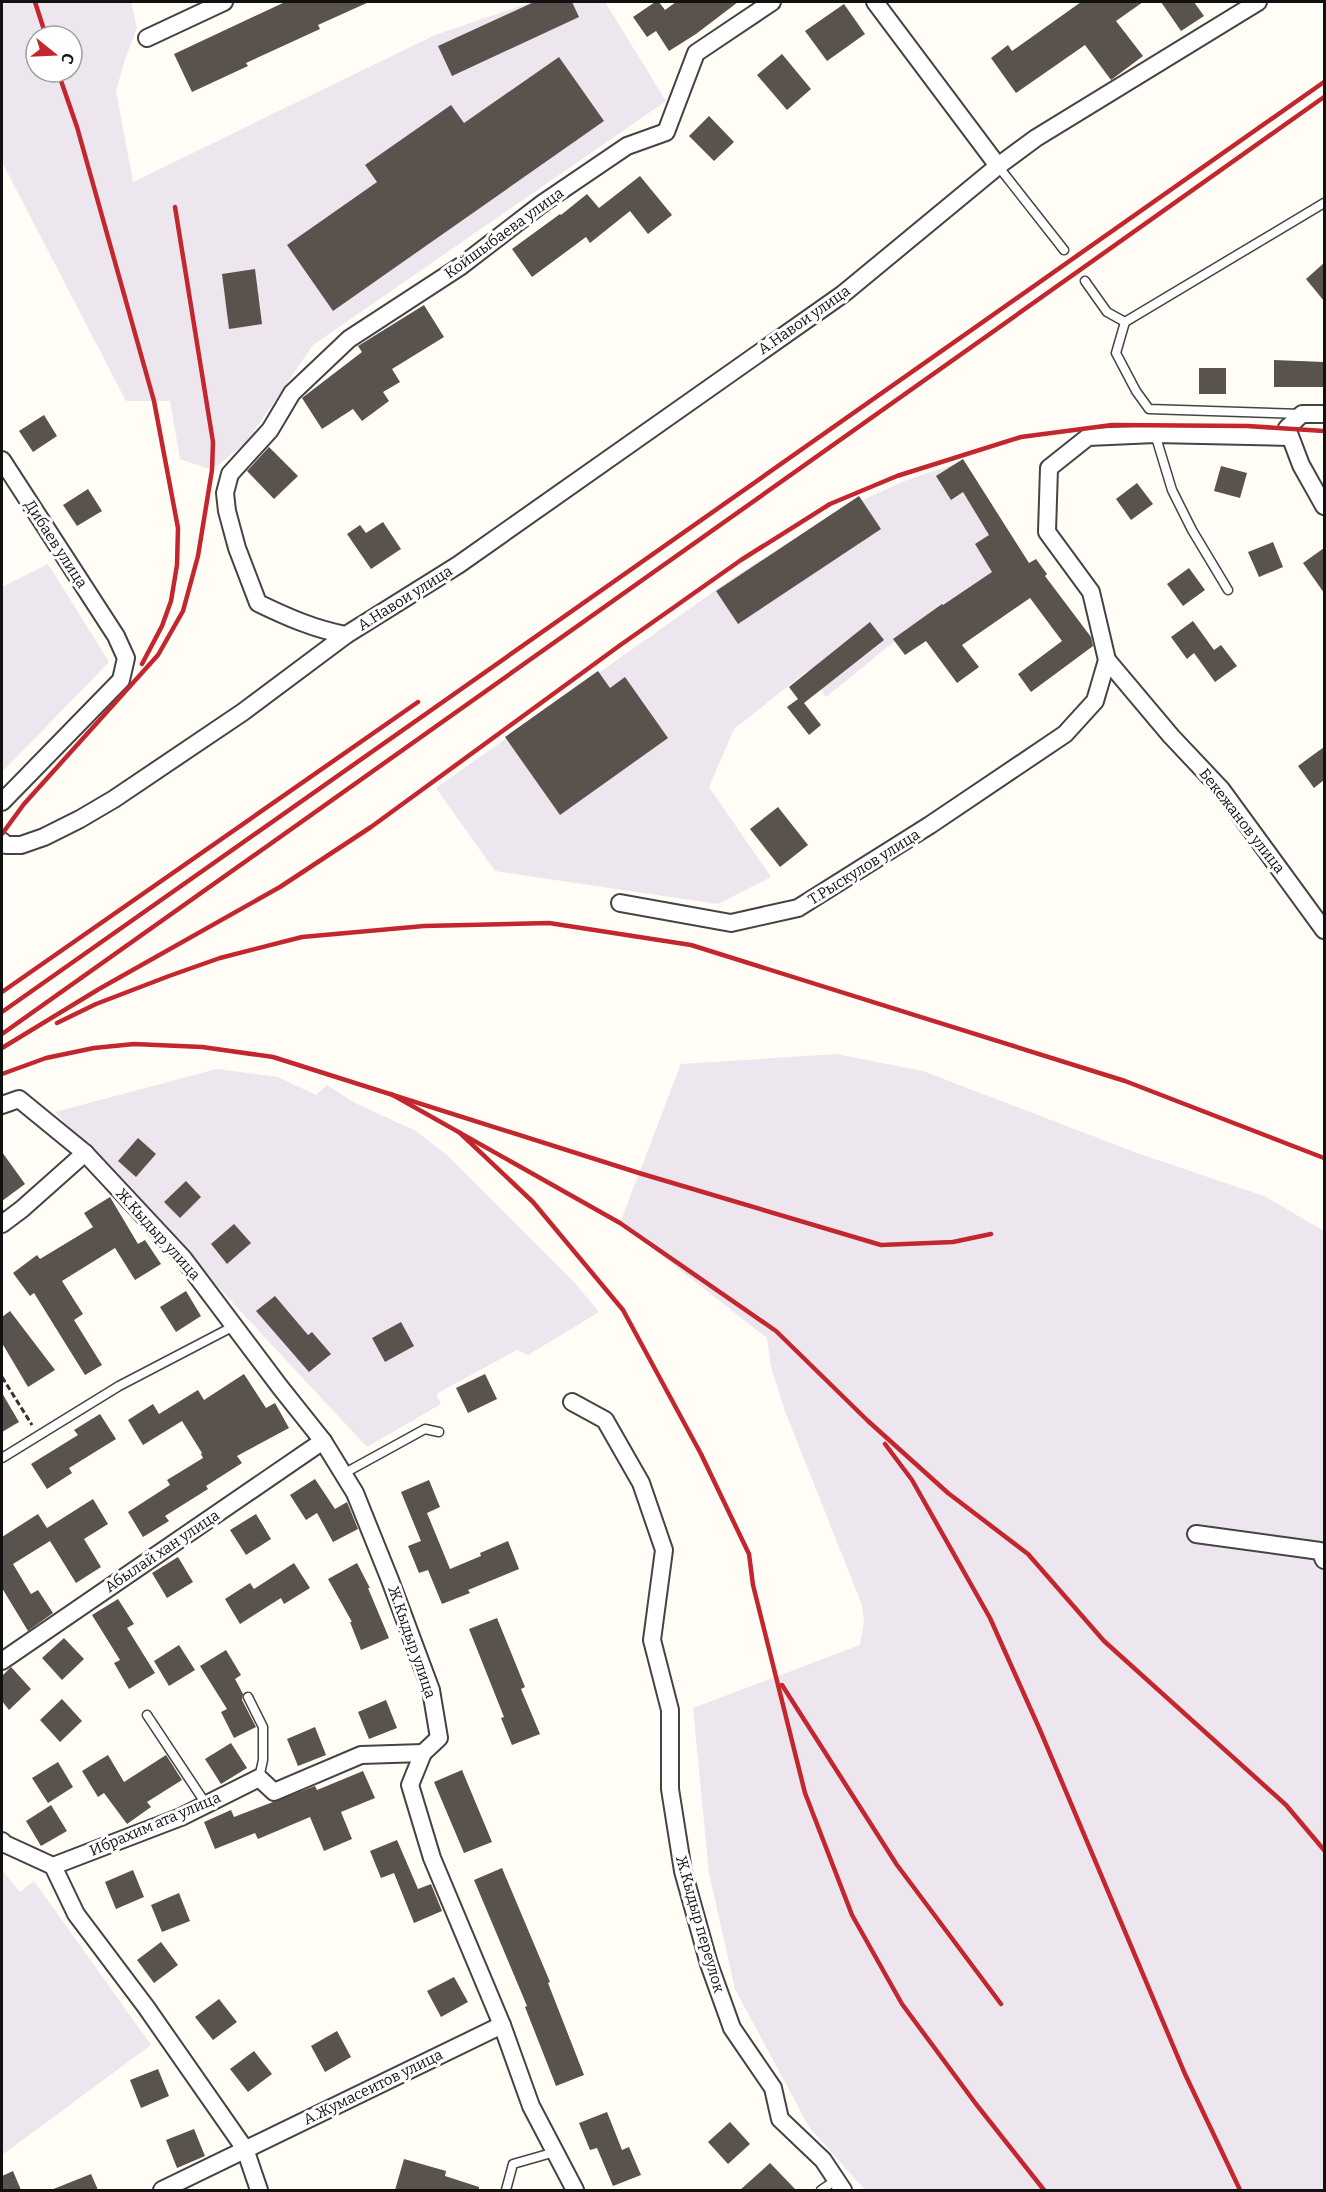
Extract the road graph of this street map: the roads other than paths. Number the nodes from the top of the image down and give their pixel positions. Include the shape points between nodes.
1 (224, 2) edge
2 (772, 2) edge
3 (875, 2) edge
4 (1258, 2) edge
5 (147, 38) dead end
6 (998, 166) junction
7 (1324, 203) edge
8 (1064, 250) dead end
9 (1085, 281) dead end
10 (1125, 322) junction
11 (1302, 414) junction
12 (1324, 414) edge
13 (1155, 434) junction
14 (1290, 437) junction
15 (2, 460) edge
16 (1324, 506) edge
17 (1228, 590) dead end
18 (346, 635) junction
19 (1107, 660) junction
20 (2, 802) edge
21 (930, 825) joint
22 (2, 841) edge
23 (620, 903) dead end
24 (1324, 930) edge
25 (2, 1105) edge
26 (85, 1153) junction
27 (2, 1224) edge
28 (234, 1326) junction
29 (572, 1402) dead end
30 (439, 1432) dead end
31 (323, 1441) junction
32 (2, 1458) edge
33 (344, 1474) junction
34 (1196, 1534) dead end
35 (1324, 1560) edge
36 (2, 1661) edge
37 (248, 1697) dead end
38 (147, 1714) dead end
39 (423, 1753) junction
40 (260, 1778) junction
41 (206, 1804) junction
42 (2, 1841) edge
43 (53, 1866) junction
44 (502, 2025) junction
45 (245, 2150) junction
46 (555, 2152) junction
47 (839, 2185) edge
48 (162, 2190) edge
49 (259, 2190) edge
50 (506, 2190) edge
51 (575, 2190) edge
52 (821, 2190) edge

1 - 5 street
2 - 18 street, Койшыбаева улица via 696,53 666,132 627,146 543,203 461,266 349,339 292,393 270,430 230,474 225,493 227,511 258,603 293,621
3 - 6 street
4 - 6 street, А.Навои улица via 1036,138
6 - 8 lane
6 - 18 street, А.Навои улица via 843,294 458,565
7 - 10 lane
9 - 10 lane via 1107,312
10 - 11 lane via 1116,353 1149,409
11 - 12 street
11 - 14 street via 1287,428
13 - 14 street
13 - 17 lane via 1172,489
13 - 19 street, Бекежанов улица via 1088,437 1049,468 1047,532 1091,592
14 - 16 street
15 - 20 street, Дибаев улица via 126,658 121,680
18 - 22 street, А.Навои улица via 243,712 97,809 21,845
19 - 21 street, Бекежанов улица via 1095,701 1065,734
19 - 24 street, Бекежанов улица via 1221,789
21 - 23 street, Т.Рыскулов улица via 798,908 731,923
25 - 26 street, Ж.Кыдыр улица via 19,1099
26 - 27 street
26 - 28 street, Ж.Кыдыр улица via 183,1258
28 - 31 street, Ж.Кыдыр улица
28 - 32 lane via 119,1386
29 - 47 street, Ж.Кыдыр переулок via 604,1420 641,1483 664,1550 652,1640 670,1710 670,1789 683,1871 709,1964 732,2028 772,2088 780,2119 823,2160
30 - 33 lane via 425,1429
31 - 33 street, Ж.Кыдыр улица
31 - 36 street, Абылай хан улица
33 - 39 street, Ж.Кыдыр улица via 359,1503 431,1690 439,1737
34 - 35 street via 1320,1551
37 - 40 lane via 264,1727
38 - 41 lane
39 - 40 street via 361,1755 274,1792
39 - 44 street, Ж.Кыдыр улица via 410,1785 432,1858
40 - 41 street, Ибрахим ата улица
41 - 43 street, Ибрахим ата улица
42 - 43 street
43 - 45 street via 76,1914
44 - 45 street, А.Жумасеитов улица
44 - 46 street, Ж.Кыдыр улица via 531,2106
45 - 48 street, А.Жумасеитов улица
45 - 49 street
46 - 50 lane via 513,2164
46 - 51 street, Ж.Кыдыр улица
47 - 52 lane

